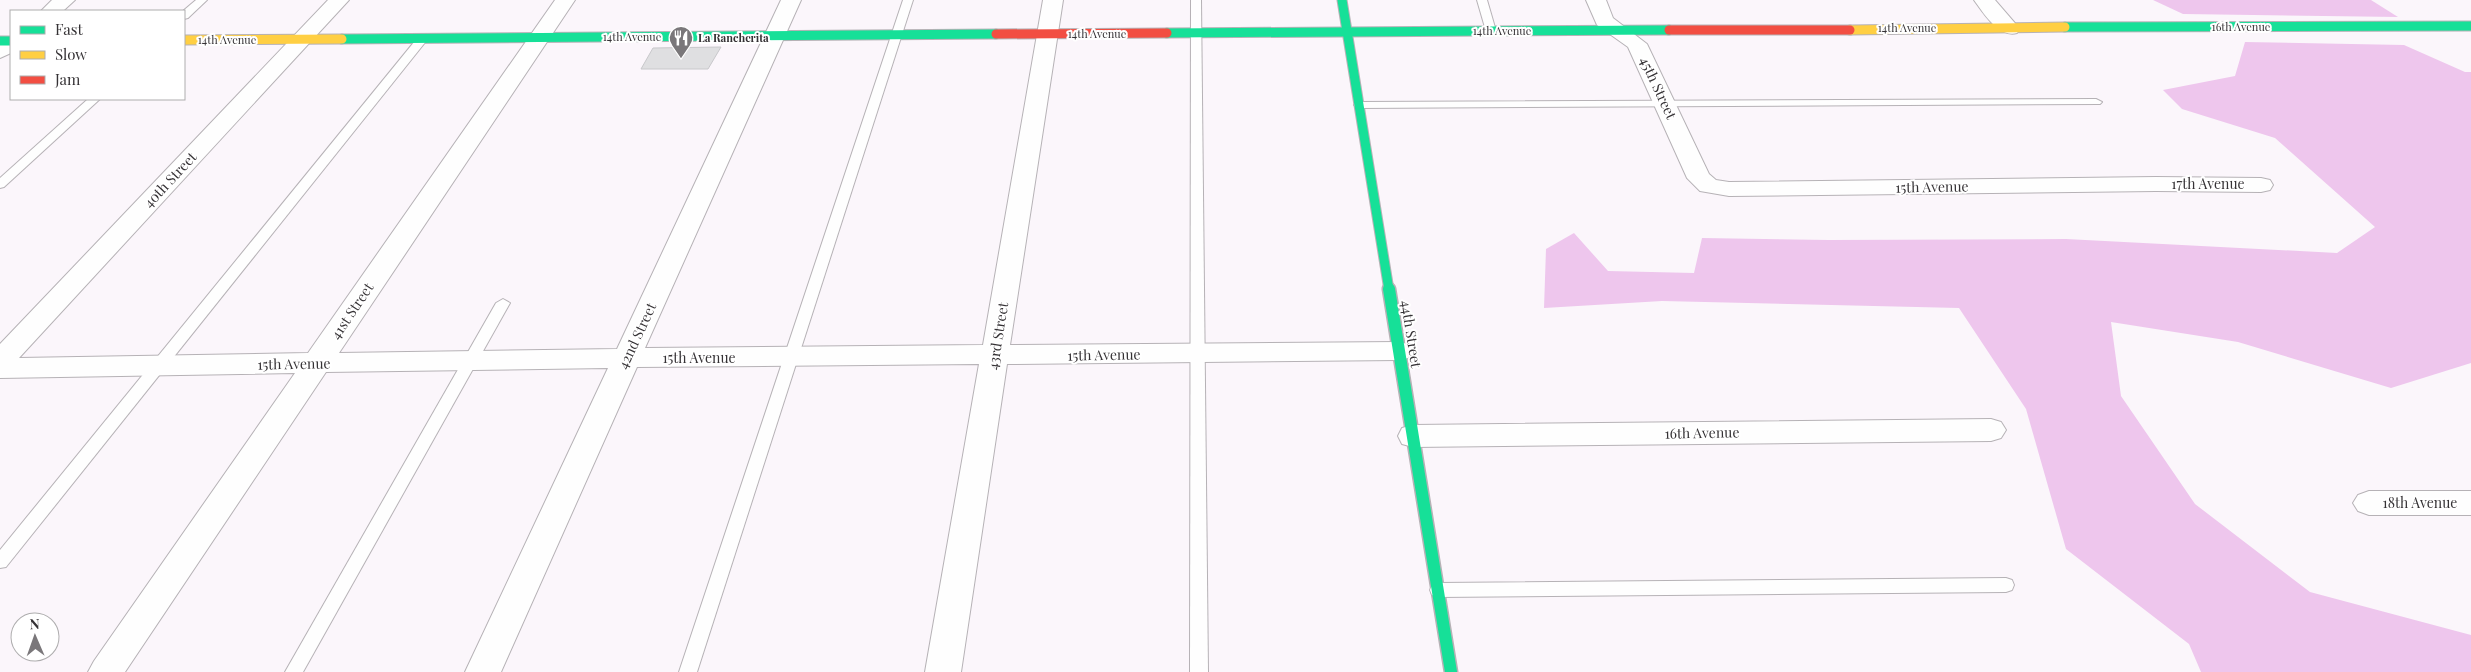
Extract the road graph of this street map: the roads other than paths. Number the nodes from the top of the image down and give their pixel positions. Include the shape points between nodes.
1 (65, 0) edge
2 (202, 0) edge
3 (339, 0) edge
4 (565, 0) edge
5 (791, 0) edge
6 (908, 0) edge
7 (1053, 0) edge
8 (1196, 0) edge
9 (1342, 0) edge
10 (1482, 0) edge
11 (1596, 0) edge
12 (1984, 0) edge
13 (52, 10) edge
14 (185, 15) edge
15 (2471, 26) edge
16 (2010, 29) junction
17 (1619, 30) junction
18 (1491, 31) junction
19 (1347, 32) junction
20 (1048, 34) junction
21 (1196, 34) junction
22 (896, 36) junction
23 (774, 37) junction
24 (424, 38) junction
25 (538, 38) junction
26 (185, 40) edge
27 (302, 40) junction
28 (10, 43) edge
29 (0, 52) edge
30 (93, 100) edge
31 (2096, 102) dead end
32 (1665, 104) junction
33 (1360, 105) junction
34 (0, 184) edge
35 (2156, 184) joint
36 (2260, 185) dead end
37 (1709, 186) joint
38 (502, 303) dead end
39 (1398, 352) junction
40 (1199, 354) junction
41 (994, 356) junction
42 (628, 358) junction
43 (789, 358) junction
44 (0, 360) edge
45 (472, 361) junction
46 (317, 364) junction
47 (159, 366) junction
48 (0, 368) edge
49 (1991, 430) dead end
50 (1413, 436) junction
51 (2369, 503) dead end
52 (2471, 503) edge
53 (0, 562) edge
54 (2006, 585) dead end
55 (1438, 590) junction
56 (106, 672) edge
57 (294, 672) edge
58 (483, 672) edge
59 (688, 672) edge
60 (942, 672) edge
61 (1199, 672) edge
62 (1451, 672) edge

1 - 13 street
2 - 14 lane
3 - 27 street, 40th Street
4 - 25 street, 41st Street
5 - 23 street, 42nd Street
6 - 22 lane
7 - 20 street, 43rd Street
8 - 21 lane
9 - 19 street, 44th Street
10 - 18 lane
11 - 17 street, 45th Street via 1604,21
12 - 16 street
15 - 16 street, 16th Avenue
16 - 17 street, 14th Avenue
17 - 18 street, 14th Avenue
17 - 32 street, 45th Street via 1637,44
18 - 19 street, 14th Avenue
19 - 21 street, 14th Avenue
19 - 33 street, 44th Street
20 - 21 street, 14th Avenue
20 - 22 street, 14th Avenue
20 - 41 street, 43rd Street
21 - 40 lane
22 - 23 street, 14th Avenue
22 - 43 lane
23 - 25 street, 14th Avenue
23 - 42 street, 42nd Street
24 - 25 street, 14th Avenue
24 - 27 street, 14th Avenue
24 - 47 lane
25 - 46 street, 41st Street
26 - 27 street, 14th Avenue
27 - 44 street, 40th Street
28 - 29 street
30 - 34 lane
31 - 32 lane
32 - 33 lane
32 - 37 street, 45th Street via 1699,178
33 - 39 street, 44th Street
35 - 36 street, 17th Avenue
35 - 37 street, 15th Avenue via 1729,189
38 - 45 lane
39 - 40 street, 15th Avenue
39 - 50 street, 44th Street
40 - 41 street, 15th Avenue
40 - 61 lane
41 - 43 street, 15th Avenue
41 - 60 street, 43rd Street
42 - 43 street, 15th Avenue
42 - 45 street, 15th Avenue
42 - 58 street, 42nd Street
43 - 59 lane
45 - 46 street, 15th Avenue
45 - 57 lane
46 - 47 street, 15th Avenue
46 - 56 street, 41st Street
47 - 48 street, 15th Avenue
47 - 53 lane
49 - 50 street, 16th Avenue
50 - 55 street, 44th Street
51 - 52 street, 18th Avenue
54 - 55 lane
55 - 62 street, 44th Street

